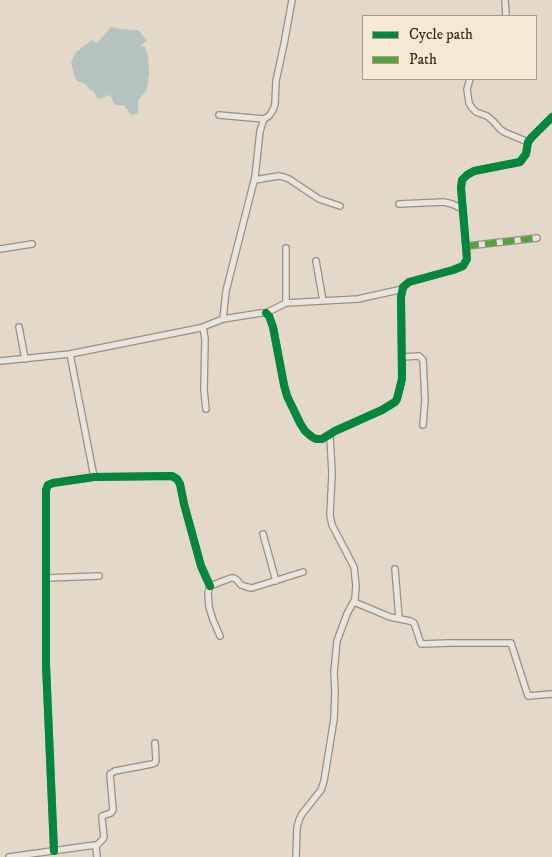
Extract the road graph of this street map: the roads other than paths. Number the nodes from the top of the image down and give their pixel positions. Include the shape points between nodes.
1 (292, 0) edge
2 (505, 0) edge
3 (506, 15) edge
4 (470, 80) edge
5 (219, 115) dead end
6 (552, 117) edge
7 (264, 119) junction
8 (528, 142) junction
9 (254, 180) junction
10 (399, 204) dead end
11 (340, 206) dead end
12 (463, 209) junction
13 (537, 238) dead end
14 (32, 244) dead end
15 (467, 246) junction
16 (286, 248) dead end
17 (0, 249) edge
18 (316, 261) dead end
19 (403, 289) junction
20 (323, 301) junction
21 (286, 303) junction
22 (266, 313) junction
23 (223, 319) junction
24 (19, 327) dead end
25 (203, 327) junction
26 (70, 354) junction
27 (402, 357) junction
28 (25, 359) junction
29 (0, 361) edge
30 (206, 409) dead end
31 (423, 425) dead end
32 (330, 435) junction
33 (94, 478) junction
34 (262, 534) dead end
35 (395, 569) dead end
36 (303, 572) dead end
37 (98, 576) dead end
38 (46, 578) junction
39 (276, 581) junction
40 (210, 586) junction
41 (354, 602) junction
42 (399, 618) junction
43 (220, 636) dead end
44 (552, 694) edge
45 (155, 743) dead end
46 (96, 846) junction
47 (54, 851) junction
48 (9, 857) edge
49 (97, 857) edge
50 (296, 857) edge

1 - 7 street via 276,81 275,104
2 - 3 street
4 - 8 street via 467,89 472,108 487,116 504,132
5 - 7 street
6 - 8 street
7 - 9 street
8 - 12 street via 526,154 520,162 474,171 462,180
9 - 11 street via 284,177 319,199
9 - 23 street via 226,291
10 - 12 street via 444,202
12 - 15 street
13 - 15 street
14 - 17 street
15 - 19 street via 467,259 463,266 409,282
16 - 21 street
18 - 20 street
19 - 20 street via 358,299
19 - 27 street
20 - 21 street
21 - 22 street
22 - 23 street
22 - 32 street via 273,327 287,396 300,423 316,439
23 - 25 street
24 - 28 street
25 - 26 street
25 - 30 street
26 - 28 street
26 - 33 street
27 - 31 street via 419,356 423,360
27 - 32 street via 402,380 397,399 382,410
28 - 29 street
32 - 41 street via 330,515 354,568
33 - 38 street via 48,485
33 - 40 street via 172,476 177,479 201,566
34 - 39 street
35 - 42 street
36 - 39 street
37 - 38 street
38 - 47 street via 46,665
39 - 40 street via 252,588 231,578
40 - 43 street via 212,620
41 - 42 street
41 - 50 street via 337,641 334,719 324,781 299,820
42 - 44 street via 414,623 420,644 511,643 528,696
45 - 46 street via 155,763 110,774 113,810 102,816 104,837
46 - 47 street
46 - 49 street
47 - 48 street

